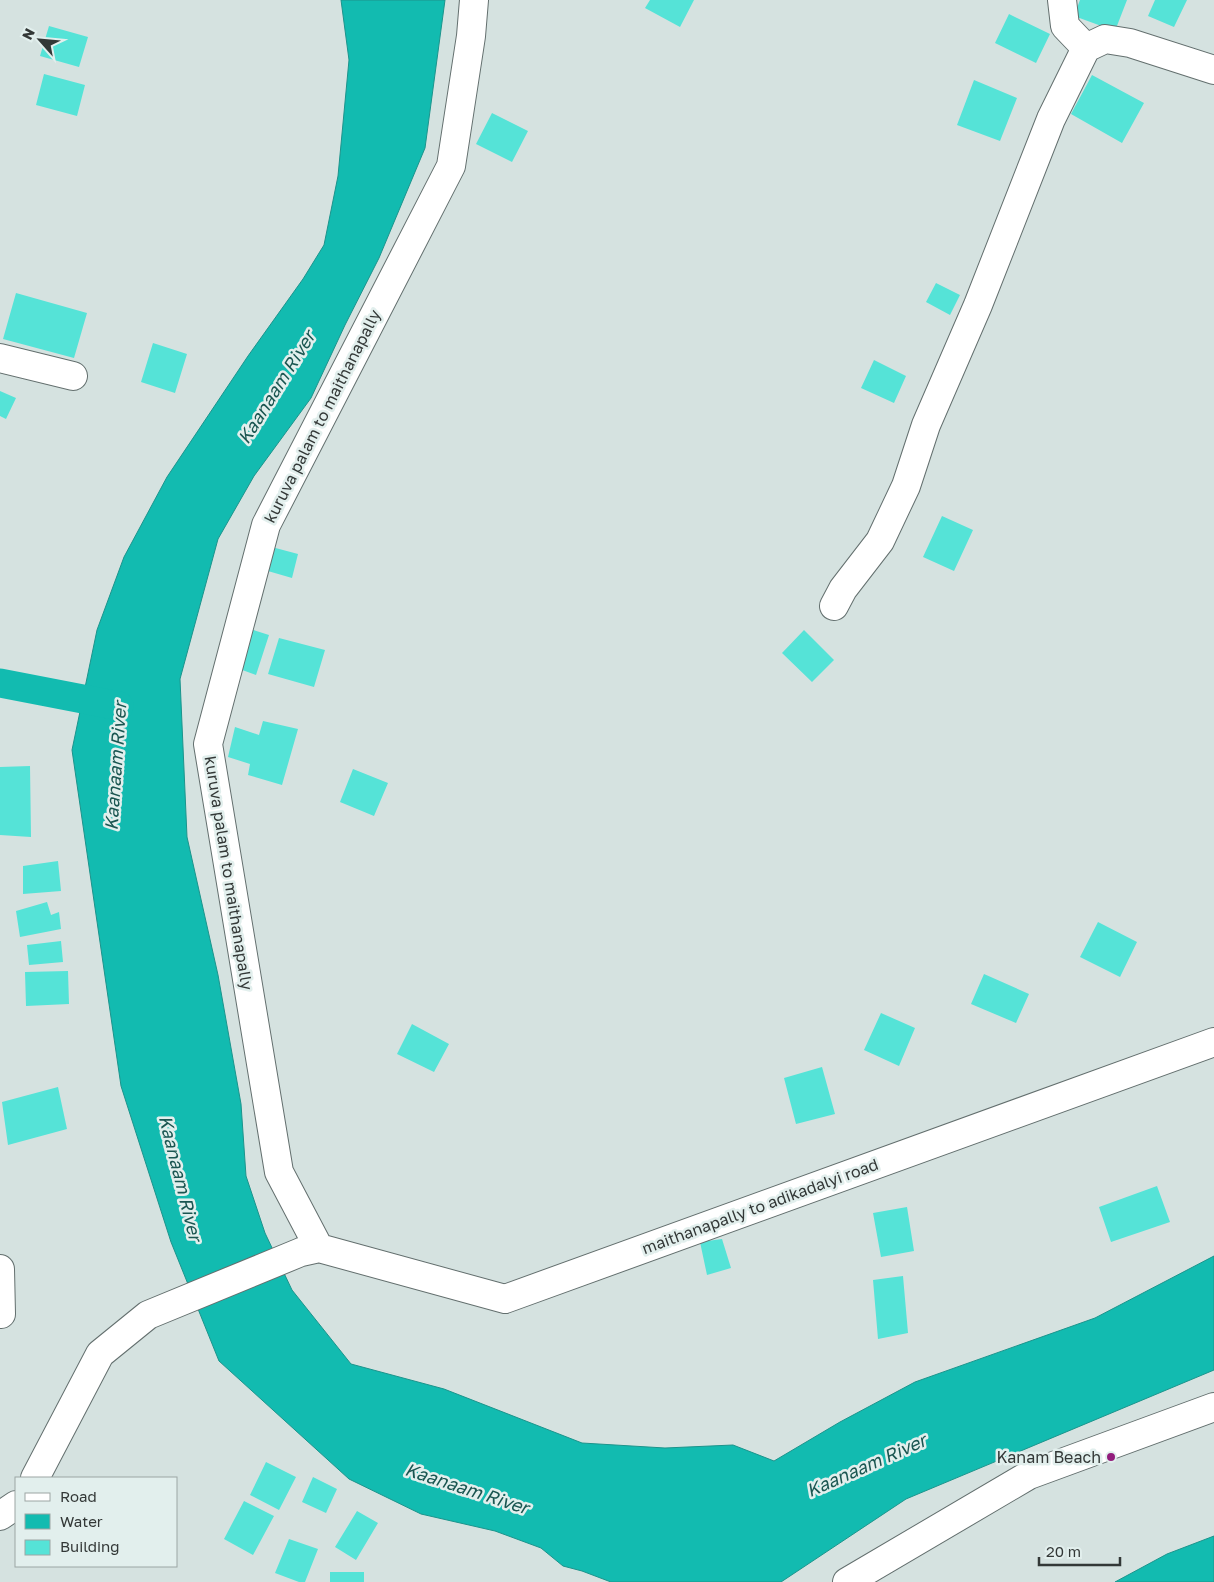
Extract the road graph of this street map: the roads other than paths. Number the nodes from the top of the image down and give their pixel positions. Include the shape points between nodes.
1 (474, 0) edge
2 (1062, 0) edge
3 (1086, 48) junction
4 (1214, 70) edge
5 (0, 358) edge
6 (73, 376) dead end
7 (834, 606) dead end
8 (1214, 1042) edge
9 (310, 1250) junction
10 (0, 1269) edge
11 (0, 1314) edge
12 (1214, 1407) edge
13 (36, 1477) edge
14 (15, 1506) edge
15 (0, 1516) edge
16 (847, 1582) edge

1 - 9 street, kuruva palam to maithanapally via 451,166 266,524 208,744 279,1172
2 - 3 street via 1065,26
3 - 4 street via 1105,39 1130,43
3 - 7 street via 1051,120 978,305 926,425 906,486 880,541
5 - 6 street
8 - 9 street, maithanapally to adikadalyi road via 505,1299
9 - 13 street via 148,1315 100,1354
10 - 11 street
12 - 16 street via 1029,1475
14 - 15 street

